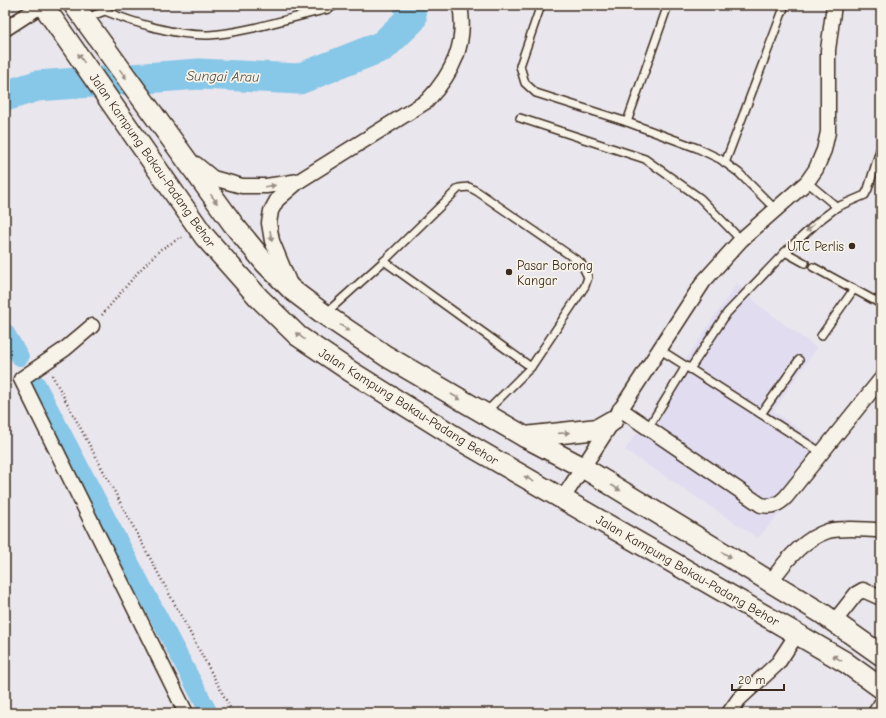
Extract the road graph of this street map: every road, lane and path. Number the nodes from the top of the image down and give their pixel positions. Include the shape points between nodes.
1 (42, 5) edge
2 (336, 5) edge
3 (460, 5) edge
4 (541, 5) edge
5 (668, 5) edge
6 (785, 5) edge
7 (834, 5) edge
8 (79, 12) edge
9 (5, 29) edge
10 (520, 118) dead end
11 (627, 122) junction
12 (174, 145) junction
13 (881, 147) edge
14 (725, 163) junction
15 (299, 181) junction
16 (806, 182) junction
17 (837, 207) junction
18 (776, 210) junction
19 (204, 236) junction
20 (742, 240) junction
21 (784, 252) junction
22 (384, 261) junction
23 (805, 263) dead end
24 (813, 267) dead end
25 (854, 289) junction
26 (292, 290) junction
27 (881, 304) edge
28 (325, 315) junction
29 (92, 326) joint
30 (821, 336) dead end
31 (659, 349) junction
32 (799, 360) dead end
33 (46, 362) junction
34 (531, 367) junction
35 (688, 368) junction
36 (881, 379) edge
37 (484, 413) junction
38 (761, 414) junction
39 (616, 415) junction
40 (648, 428) junction
41 (525, 437) junction
42 (822, 452) junction
43 (582, 468) junction
44 (563, 498) junction
45 (881, 530) edge
46 (771, 582) junction
47 (881, 598) edge
48 (834, 622) junction
49 (797, 634) junction
50 (880, 651) edge
51 (881, 688) edge
52 (881, 704) edge
53 (186, 713) edge
54 (233, 713) edge
55 (729, 713) edge
56 (875, 713) edge

1 - 9 street
19 -> 1 street, Jalan Kampung Bakau-Padang Behor
2 - 8 lane via 242,30 208,35 177,32 120,18 105,11
3 - 15 street via 462,36 456,61 442,84 427,101
4 - 11 lane via 520,66 525,83 536,93
5 - 11 lane
6 - 14 lane
7 - 16 street via 828,50 828,132 818,163
8 -> 12 street, Jalan Kampung Bakau-Padang Behor
10 - 20 lane via 645,159 700,198
11 - 14 lane via 697,148
12 -> 15 street via 213,178 242,186
12 -> 26 street, Jalan Kampung Bakau-Padang Behor via 233,224 265,263
13 - 17 lane via 865,195
14 - 18 lane via 739,173
15 -> 26 street via 277,200 271,211 269,223 272,242
16 - 17 lane
16 - 18 street
17 -> 21 lane
18 - 20 street
19 - 29 path via 187,234 161,249
44 -> 19 street, Jalan Kampung Bakau-Padang Behor via 462,440 298,336 259,298
20 - 31 street via 704,281
21 - 23 lane
21 - 35 lane via 727,313
22 - 28 lane
22 - 34 lane
22 - 34 lane via 459,188 469,187 581,263 588,277 585,286
24 - 25 lane
25 - 27 lane
25 - 30 lane
26 - 28 street, Jalan Kampung Bakau-Padang Behor
28 -> 37 street, Jalan Kampung Bakau-Padang Behor via 386,356
29 - 33 street
31 - 35 lane
31 - 39 street
32 - 38 lane
33 - 53 street via 21,379
33 - 54 path
34 - 37 lane
35 - 38 lane
35 - 40 lane
36 - 42 street
37 - 41 street, Jalan Kampung Bakau-Padang Behor
38 - 42 lane
39 - 40 street
41 -> 39 street via 598,429
39 - 43 street
40 - 42 street via 761,505 768,506 775,505 786,497
41 - 43 street, Jalan Kampung Bakau-Padang Behor
43 - 44 street
43 -> 46 street, Jalan Kampung Bakau-Padang Behor
44 - 49 street, Jalan Kampung Bakau-Padang Behor
45 - 46 street via 828,531 805,544 782,565
46 - 48 street, Jalan Kampung Bakau-Padang Behor
47 - 48 street via 863,590 856,594
48 - 50 street, Jalan Kampung Bakau-Padang Behor
51 -> 49 street, Jalan Kampung Bakau-Padang Behor via 845,662
49 - 55 street via 778,663 739,699
52 - 56 street

